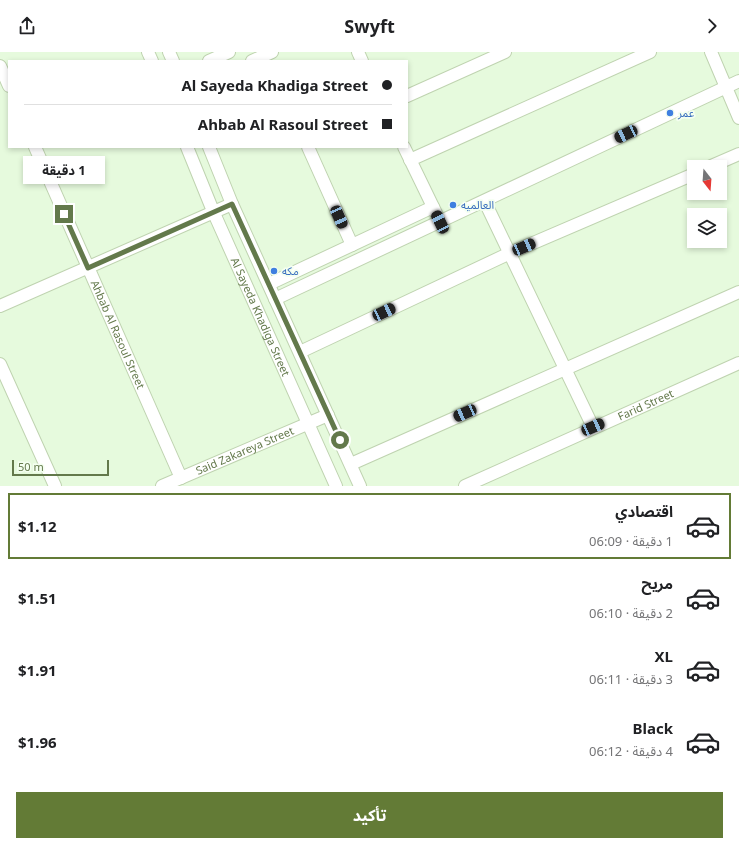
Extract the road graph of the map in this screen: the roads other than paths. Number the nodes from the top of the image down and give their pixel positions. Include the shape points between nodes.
1 (229, 52) edge
2 (505, 52) edge
3 (650, 52) edge
4 (711, 52) edge
5 (268, 55) edge
6 (211, 60) edge
7 (255, 60) edge
8 (0, 66) edge
9 (739, 81) edge
10 (8, 84) edge
11 (726, 87) junction
12 (408, 96) edge
13 (739, 118) edge
14 (35, 148) edge
15 (187, 148) edge
16 (209, 148) edge
17 (308, 148) edge
18 (404, 148) edge
19 (739, 154) edge
20 (410, 160) junction
21 (725, 160) edge
22 (687, 177) edge
23 (485, 202) junction
24 (232, 204) junction
25 (433, 207) junction
26 (212, 211) junction
27 (440, 222) junction
28 (352, 244) junction
29 (510, 254) junction
30 (88, 268) junction
31 (269, 284) junction
32 (739, 292) edge
33 (275, 299) junction
34 (0, 306) edge
35 (300, 352) junction
36 (739, 363) edge
37 (0, 364) edge
38 (565, 369) junction
39 (5, 389) edge
40 (328, 415) junction
41 (308, 424) junction
42 (593, 427) junction
43 (351, 464) junction
44 (180, 478) junction
45 (55, 486) edge
46 (162, 486) edge
47 (336, 486) edge
48 (360, 486) edge
49 (465, 486) edge

1 - 6 street
2 - 12 street
3 - 20 street
4 - 11 street
5 - 7 street
8 - 10 street
9 - 11 street
11 - 13 street
11 - 23 street
14 - 30 street, Ahbab Al Rasoul Street
15 - 26 street, Al Sayeda Khadiga Street
16 - 24 street, Al Sayeda Khadiga Street
17 - 28 street
18 - 20 street
19 - 21 street
20 - 25 street
22 - 29 street
23 - 27 street
23 - 29 street
24 - 26 street
24 - 31 street, Al Sayeda Khadiga Street
25 - 27 street
25 - 28 street
26 - 30 street
26 - 41 street, Al Sayeda Khadiga Street
27 - 33 street
28 - 31 street
29 - 35 street
29 - 38 street
30 - 34 street
30 - 44 street, Ahbab Al Rasoul Street
31 - 33 street, Al Sayeda Khadiga Street
32 - 38 street
33 - 35 street, Al Sayeda Khadiga Street
35 - 40 street, Al Sayeda Khadiga Street
36 - 42 street, Farid Street
37 - 39 street
38 - 42 street
38 - 43 street
39 - 45 street
40 - 41 street, Said Zakareya Street
40 - 43 street, Al Sayeda Khadiga Street
41 - 44 street, Said Zakareya Street
41 - 47 street, Al Sayeda Khadiga Street
42 - 49 street, Farid Street
43 - 48 street, Al Sayeda Khadiga Street
44 - 46 street, Said Zakareya Street

